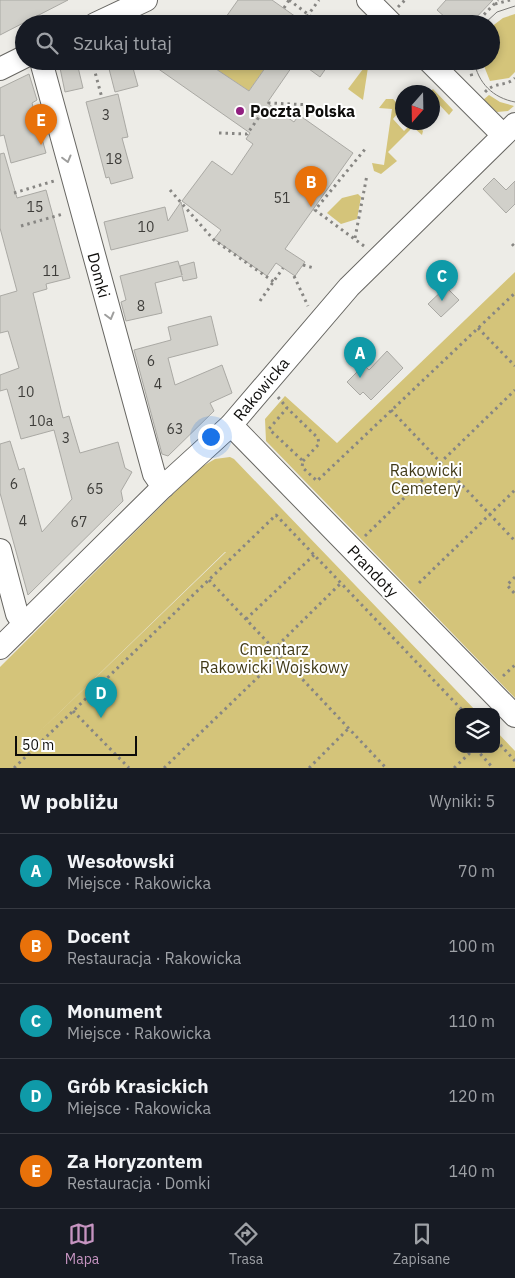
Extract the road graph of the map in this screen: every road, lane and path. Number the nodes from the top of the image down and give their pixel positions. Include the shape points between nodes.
1 (146, 0) edge
2 (289, 0) edge
3 (319, 0) edge
4 (368, 0) edge
5 (498, 0) edge
6 (510, 0) edge
7 (495, 4) junction
8 (284, 8) dead end
9 (308, 14) joint
10 (114, 15) edge
11 (383, 15) edge
12 (484, 15) edge
13 (15, 62) edge
14 (0, 69) edge
15 (43, 70) edge
16 (94, 70) edge
17 (440, 70) edge
18 (515, 78) edge
19 (482, 96) dead end
20 (102, 98) dead end
21 (313, 105) dead end
22 (509, 129) edge
23 (219, 134) dead end
24 (366, 148) dead end
25 (367, 175) dead end
26 (59, 180) dead end
27 (170, 190) dead end
28 (14, 193) dead end
29 (68, 213) dead end
30 (22, 226) dead end
31 (355, 238) junction
32 (512, 244) dead end
33 (364, 246) dead end
34 (515, 247) edge
35 (303, 265) dead end
36 (283, 268) dead end
37 (314, 268) dead end
38 (294, 276) dead end
39 (274, 282) junction
40 (515, 293) edge
41 (260, 301) dead end
42 (308, 306) dead end
43 (478, 328) junction
44 (515, 366) edge
45 (515, 390) edge
46 (277, 397) dead end
47 (286, 408) junction
48 (391, 410) junction
49 (231, 425) junction
50 (303, 461) junction
51 (440, 461) junction
52 (164, 487) junction
53 (515, 490) edge
54 (490, 514) junction
55 (364, 536) dead end
56 (515, 541) edge
57 (0, 550) edge
58 (314, 555) junction
59 (515, 577) edge
60 (209, 580) junction
61 (341, 583) junction
62 (419, 583) dead end
63 (515, 594) edge
64 (246, 619) junction
65 (24, 624) junction
66 (0, 648) edge
67 (273, 650) junction
68 (279, 657) junction
69 (515, 665) edge
70 (498, 681) dead end
71 (460, 708) edge
72 (74, 711) junction
73 (515, 716) edge
74 (348, 729) junction
75 (500, 744) edge
76 (471, 753) edge
77 (479, 753) edge
78 (515, 761) edge
79 (14, 768) edge
80 (128, 768) edge
81 (164, 768) edge
82 (309, 768) edge
83 (386, 768) edge
84 (454, 768) edge
85 (493, 768) edge

1 - 10 street
2 - 8 path
2 - 9 path
3 - 9 path
4 - 11 street
5 - 7 path
6 - 7 path
7 - 12 path
13 - 14 street
15 -> 52 street, Domki via 154,474
16 - 20 path
17 - 22 street
18 - 19 path via 511,82 493,84
21 - 23 path via 269,103 247,134
22 - 49 street, Rakowicka via 349,286
24 - 31 path via 315,210
25 - 31 path
26 - 28 path
27 - 39 path via 214,240
29 - 30 path
31 - 33 path
32 - 34 path
35 - 37 path
36 - 39 path
38 - 42 path
39 - 41 path
40 - 43 path
43 - 44 path
43 - 48 path
45 - 51 path
46 - 47 path
47 - 50 path via 318,438 319,444
47 - 50 path via 269,429
48 - 50 path via 318,481 302,467
48 - 51 path
49 - 52 street, Rakowicka
49 - 73 street, Prandoty
51 - 54 path
51 - 55 path
52 - 65 street, Rakowicka
53 - 54 path
54 - 56 path
54 - 62 path
57 - 65 street via 17,614
58 - 60 path via 276,515
58 - 61 path
58 - 64 path
59 - 63 path via 507,585
60 - 64 path
60 - 72 path
61 - 67 path
61 - 71 path
64 - 67 path
65 - 66 street, Rakowicka
67 - 68 path
68 - 74 path
68 - 81 path
69 - 70 path
72 - 79 path
72 - 80 path
74 - 82 path
74 - 83 path
75 - 78 path
76 - 84 path
77 - 85 path

